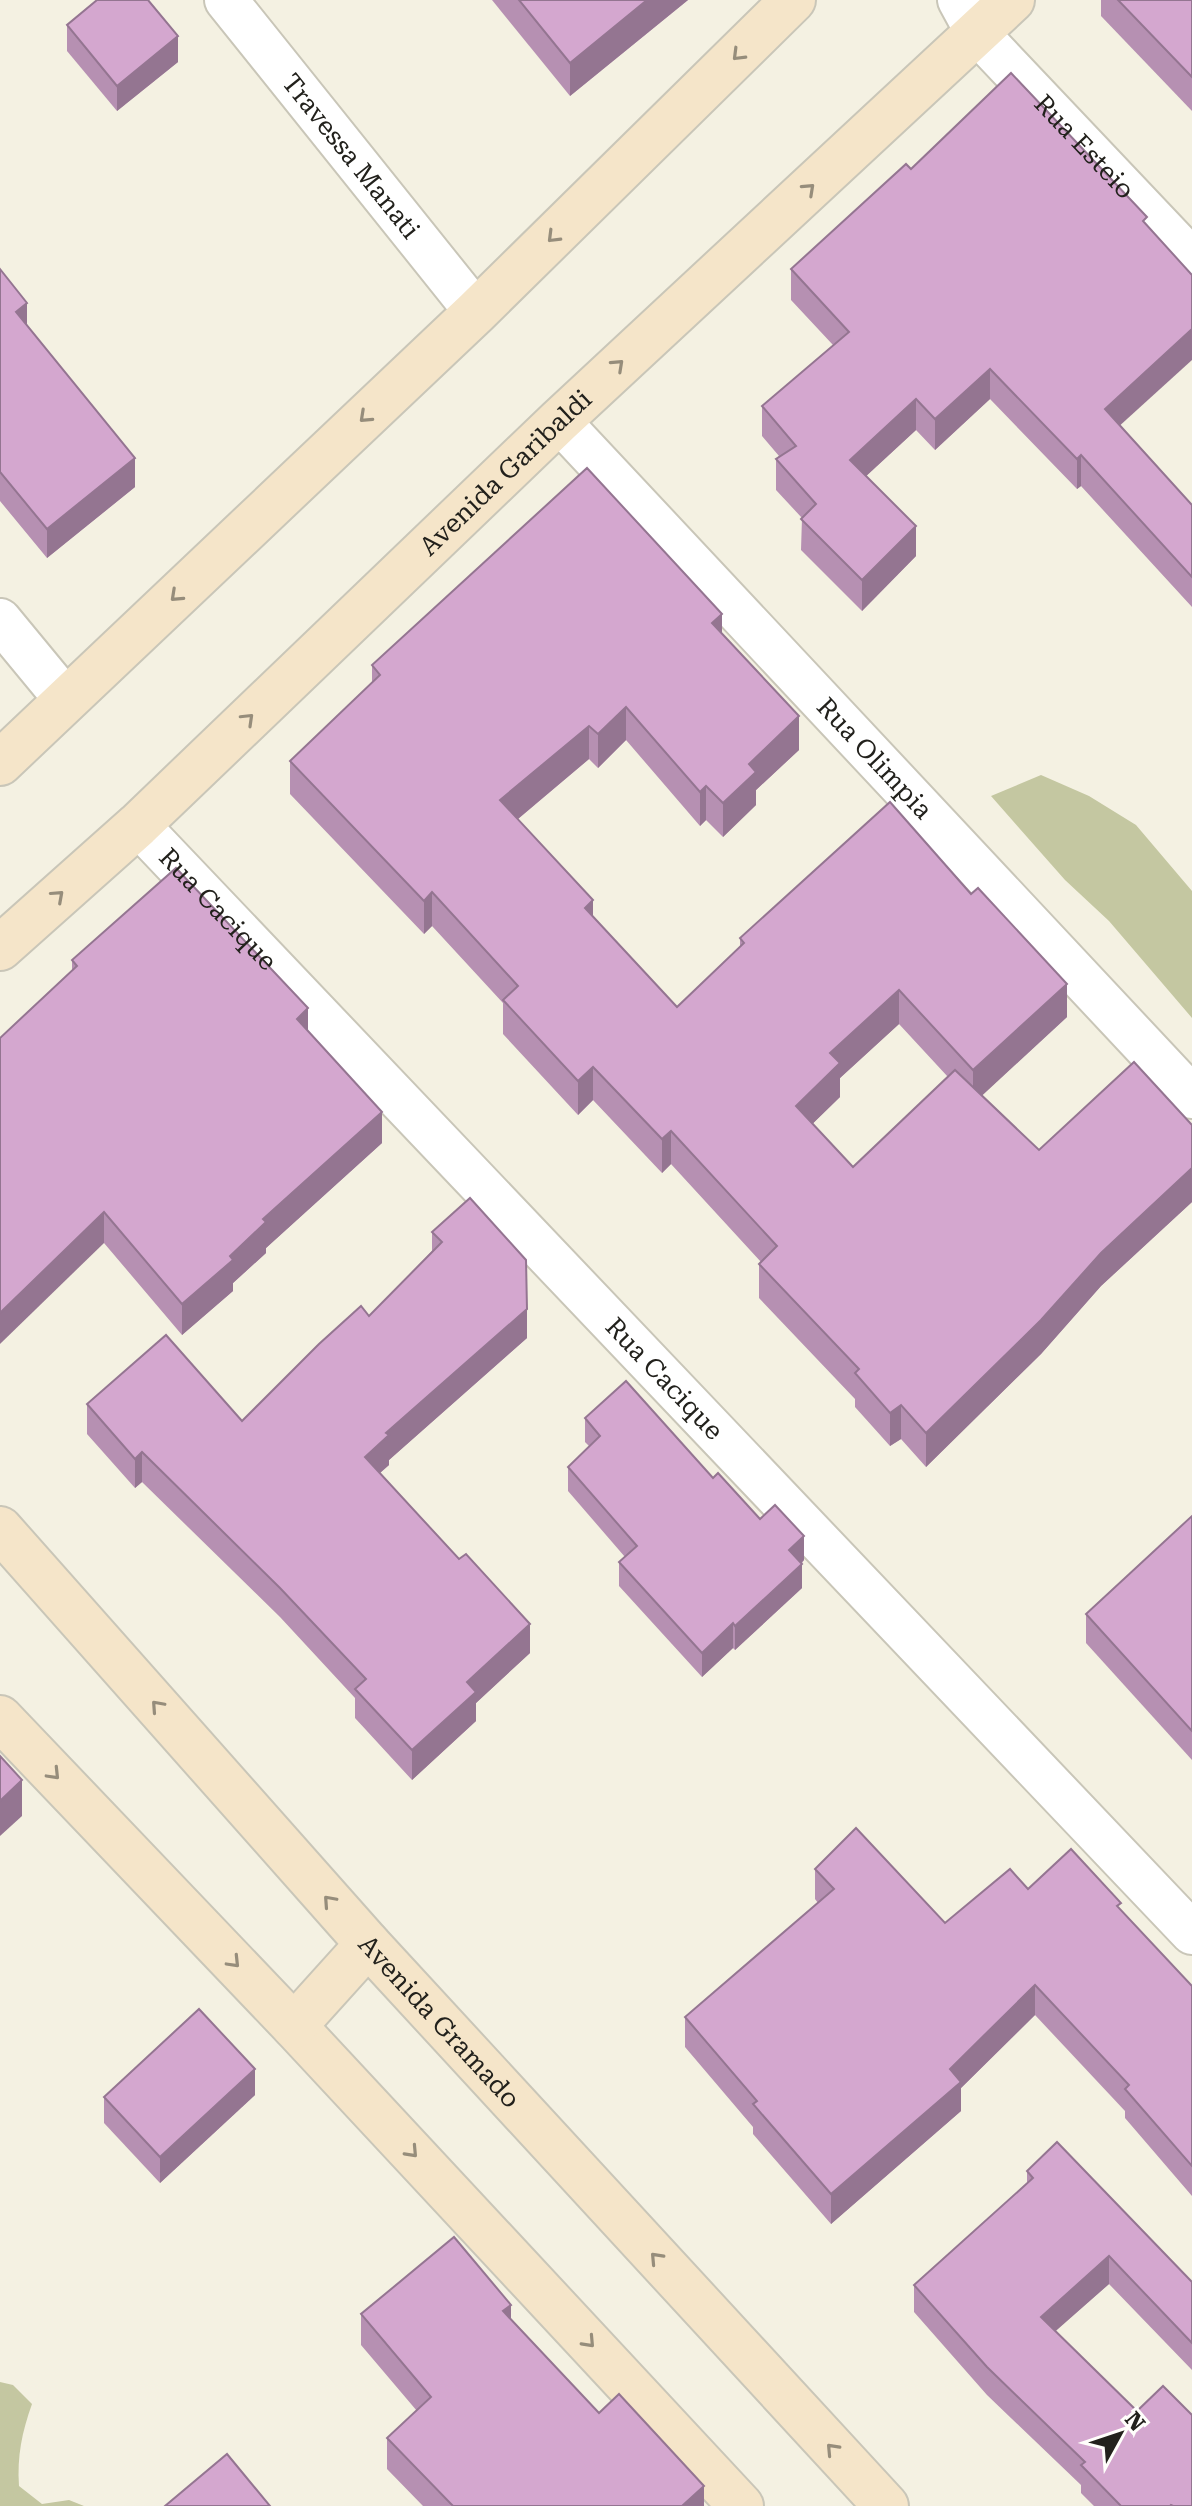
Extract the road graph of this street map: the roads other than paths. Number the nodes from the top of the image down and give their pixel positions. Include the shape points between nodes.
1 (226, 0) edge
2 (793, 0) edge
3 (1012, 0) edge
4 (968, 17) edge
5 (1192, 260) edge
6 (476, 312) junction
7 (559, 421) junction
8 (0, 620) edge
9 (66, 700) junction
10 (0, 763) edge
11 (138, 825) junction
12 (0, 948) edge
13 (1192, 1097) edge
14 (0, 1529) edge
15 (0, 1718) edge
16 (1192, 1933) edge
17 (368, 1944) junction
18 (294, 2026) junction
19 (872, 2501) edge
20 (741, 2506) edge

1 - 6 street, Travessa Manati
2 -> 6 main road
3 - 4 main road, Avenida Garibaldi
4 - 5 street, Rua Esteio
7 -> 4 main road, Avenida Garibaldi
6 -> 9 main road
11 -> 7 main road, Avenida Garibaldi
7 - 13 street, Rua Olimpia
8 - 9 street
9 - 10 main road
12 -> 11 main road, Avenida Garibaldi
11 - 16 street, Rua Cacique
17 -> 14 main road, Avenida Gramado
15 -> 18 main road
17 - 18 main road
19 -> 17 main road, Avenida Gramado
18 -> 20 main road

